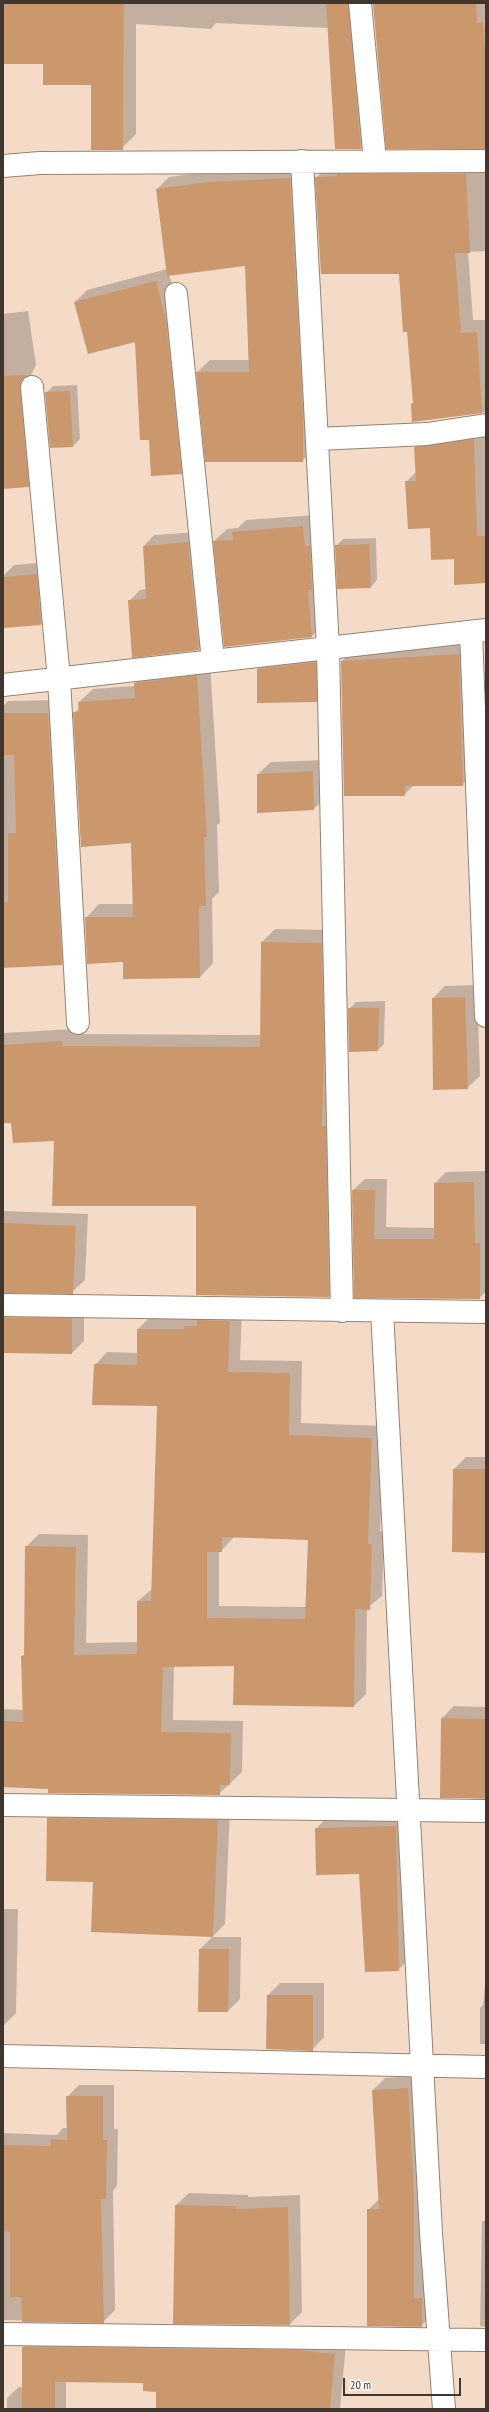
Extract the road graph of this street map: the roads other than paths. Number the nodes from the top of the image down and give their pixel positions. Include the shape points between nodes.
1 (360, 3) edge
2 (302, 161) junction
3 (375, 161) junction
4 (486, 161) edge
5 (3, 166) edge
6 (176, 294) dead end
7 (32, 387) dead end
8 (486, 425) edge
9 (317, 439) junction
10 (478, 631) edge
11 (328, 648) junction
12 (213, 661) junction
13 (60, 679) junction
14 (3, 685) edge
15 (486, 1016) edge
16 (78, 1023) dead end
17 (3, 1305) edge
18 (342, 1311) junction
19 (382, 1311) junction
20 (486, 1312) edge
21 (3, 1805) edge
22 (408, 1810) junction
23 (486, 1810) edge
24 (3, 2056) edge
25 (422, 2065) junction
26 (486, 2067) edge
27 (3, 2334) edge
28 (439, 2339) junction
29 (486, 2340) edge
30 (444, 2409) edge

1 - 3 street
2 - 3 street
2 - 5 street via 40,163
2 - 9 street
3 - 4 street
6 - 12 street
7 - 13 street
8 - 9 street via 427,434
9 - 11 street
10 - 11 street
10 - 15 street
11 - 12 street
11 - 18 street
12 - 13 street
13 - 14 street
13 - 16 street
17 - 18 street
18 - 19 street
19 - 20 street
19 - 22 street
21 - 22 street
22 - 23 street
22 - 25 street
24 - 25 street
25 - 26 street
25 - 28 street
27 - 28 street
28 - 29 street
28 - 30 street

